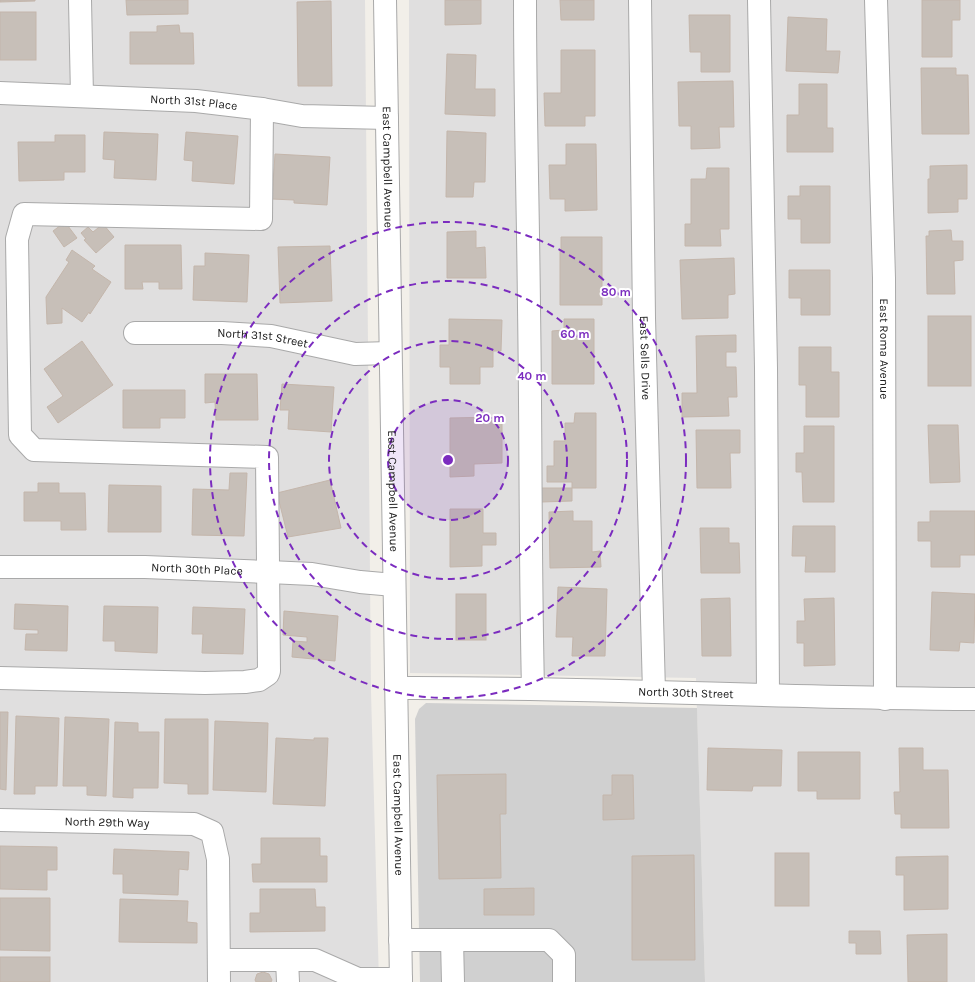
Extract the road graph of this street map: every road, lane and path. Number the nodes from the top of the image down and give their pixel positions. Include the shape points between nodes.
1 (80, 0) edge
2 (385, 0) edge
3 (525, 0) edge
4 (640, 0) edge
5 (759, 0) edge
6 (876, 0) edge
7 (0, 93) edge
8 (82, 96) junction
9 (262, 109) junction
10 (387, 118) junction
11 (135, 333) dead end
12 (390, 353) junction
13 (0, 567) edge
14 (269, 572) junction
15 (394, 585) junction
16 (0, 678) edge
17 (396, 688) junction
18 (533, 689) junction
19 (654, 692) junction
20 (768, 695) junction
21 (885, 699) junction
22 (975, 699) edge
23 (0, 820) edge
24 (400, 940) junction
25 (452, 940) junction
26 (219, 960) junction
27 (287, 960) junction
28 (401, 980) edge
29 (355, 981) edge
30 (219, 982) edge
31 (288, 982) edge
32 (453, 982) edge
33 (564, 982) edge

1 - 8 street
2 - 10 street, East Campbell Avenue
3 - 18 street
4 - 19 street, East Sells Drive via 644,318
5 - 20 street via 766,368
6 - 21 street, East Roma Avenue via 884,278
7 - 8 street, North 31st Place
8 - 9 street, North 31st Place via 196,101
9 - 10 street, North 31st Place via 302,116
9 - 14 street via 262,219 24,214 17,247 20,435 34,450 267,457
10 - 12 street, East Campbell Avenue
11 - 12 street, North 31st Street via 271,336 355,354
12 - 15 street, East Campbell Avenue
13 - 14 street, North 30th Place via 145,567
14 - 15 street, North 30th Place via 312,574
14 - 16 street via 270,671 259,680 204,683
15 - 17 street, East Campbell Avenue
17 - 18 street, North 30th Street
17 - 24 street, East Campbell Avenue
18 - 19 street, North 30th Street
19 - 20 street, North 30th Street
20 - 21 street, North 30th Street
21 - 22 street, North 30th Street
23 - 26 street, North 29th Way via 194,824 212,832 218,859
24 - 25 street
24 - 28 street, East Campbell Avenue
25 - 32 street
25 - 33 street via 548,940 564,954
26 - 27 street
26 - 30 street
27 - 29 street via 315,960
27 - 31 street
28 - 29 street

